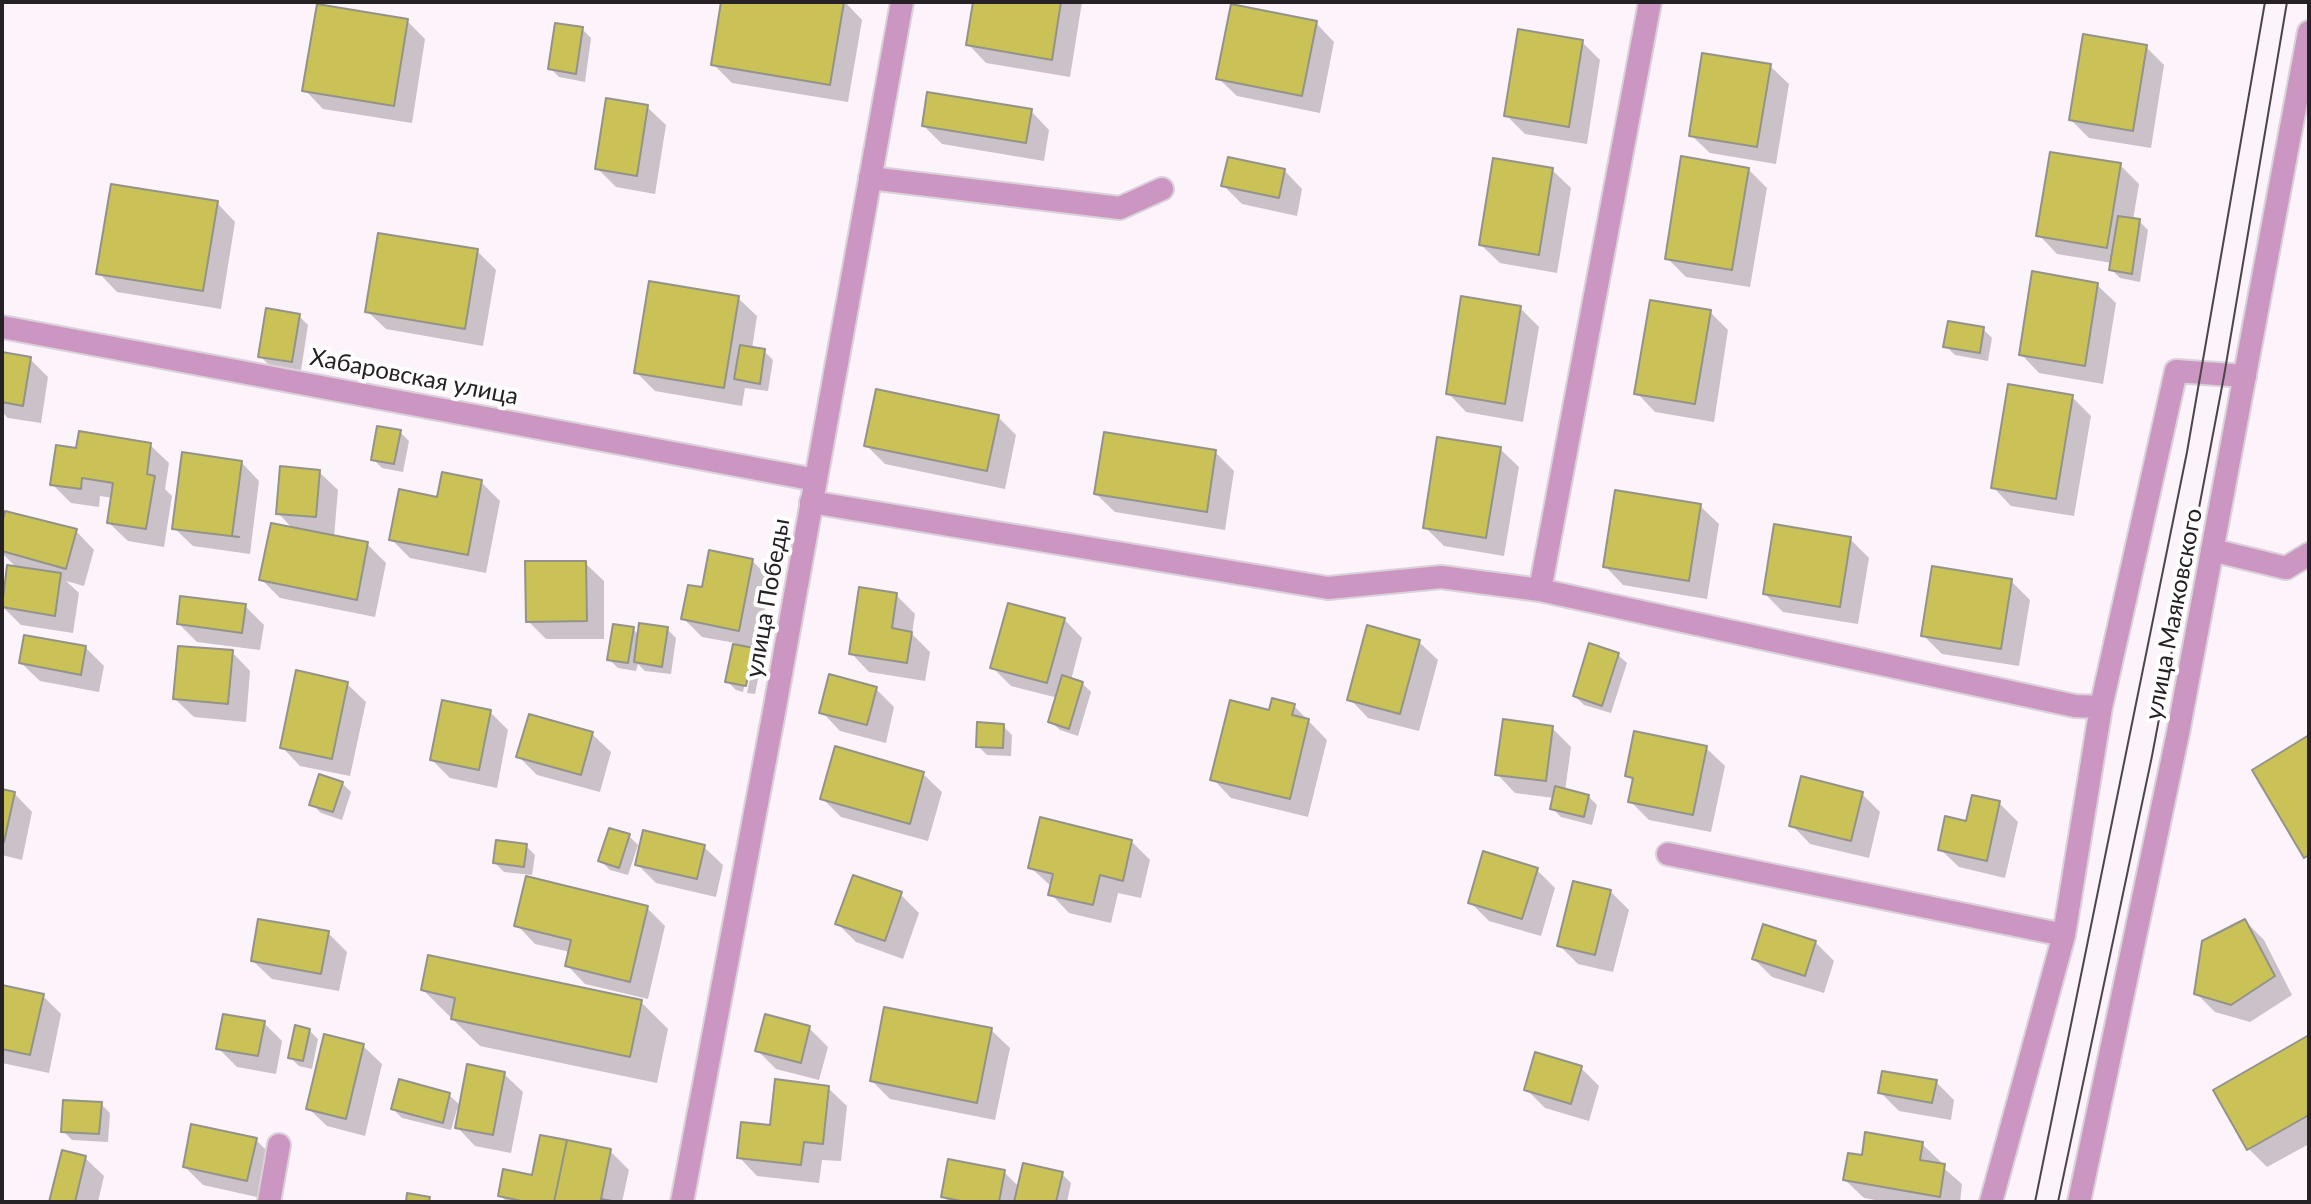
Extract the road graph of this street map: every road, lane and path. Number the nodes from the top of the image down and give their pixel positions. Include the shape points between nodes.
1 (902, 2) edge
2 (1650, 2) edge
3 (2309, 32) edge
4 (870, 178) junction
5 (1162, 189) dead end
6 (2, 327) edge
7 (2245, 376) junction
8 (816, 480) junction
9 (811, 502) junction
10 (2212, 550) junction
11 (2309, 554) edge
12 (1540, 590) junction
13 (2101, 707) junction
14 (1668, 854) dead end
15 (2064, 935) junction
16 (279, 1145) dead end
17 (269, 1202) edge
18 (682, 1202) edge
19 (1991, 1202) edge
20 (2079, 1202) edge

1 - 4 street, улица Победы
2 - 12 street
3 - 7 street, улица Маяковского
4 - 5 street via 1120,208
4 - 8 street, улица Победы
6 - 8 street, Хабаровская улица
7 - 10 street, улица Маяковского
7 - 13 street via 2176,371
8 - 9 street, улица Победы
9 - 12 street via 1328,588 1441,577
9 - 18 street, улица Победы
10 - 11 street via 2286,568
10 - 20 street, улица Маяковского
12 - 13 street via 2075,706
13 - 15 street
14 - 15 street
15 - 19 street
16 - 17 street

